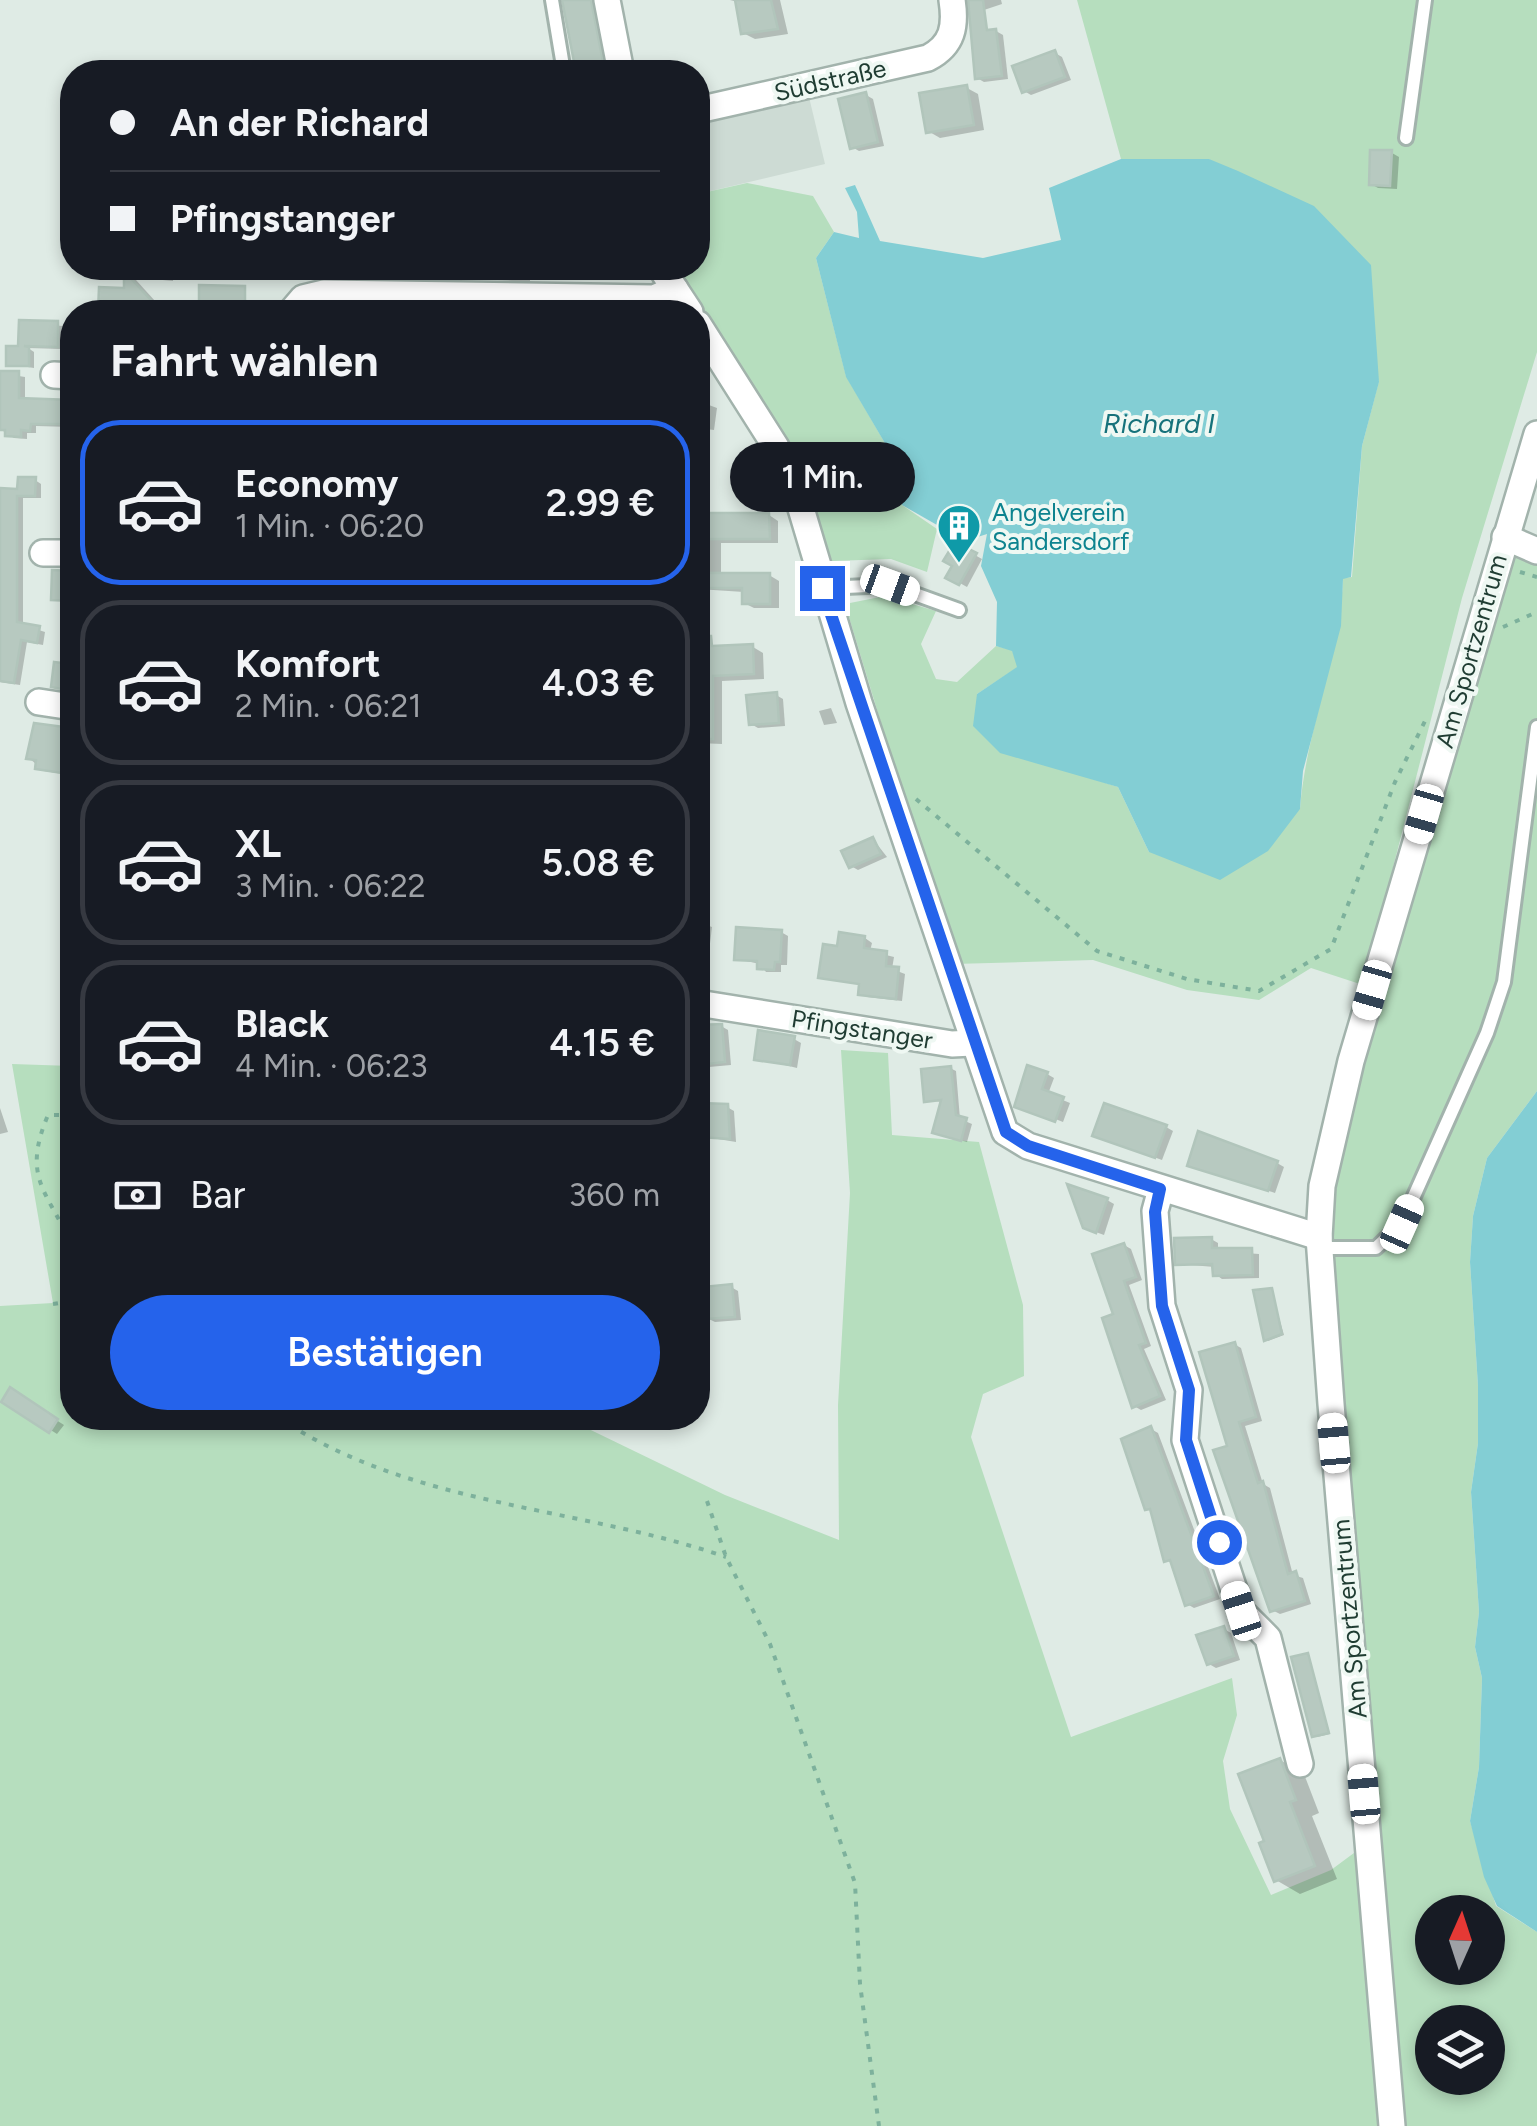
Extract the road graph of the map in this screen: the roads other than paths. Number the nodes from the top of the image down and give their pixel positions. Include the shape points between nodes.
1 (552, 0) edge
2 (608, 0) edge
3 (952, 0) edge
4 (1425, 0) edge
5 (562, 60) edge
6 (619, 60) edge
7 (710, 107) edge
8 (1406, 138) dead end
9 (669, 280) edge
10 (675, 289) junction
11 (301, 300) edge
12 (682, 300) edge
13 (710, 343) edge
14 (1537, 434) edge
15 (1505, 537) junction
16 (1537, 551) edge
17 (43, 553) dead end
18 (60, 553) edge
19 (822, 588) junction
20 (959, 610) dead end
21 (39, 702) dead end
22 (60, 705) edge
23 (1537, 727) edge
24 (710, 1005) edge
25 (972, 1043) junction
26 (1160, 1189) junction
27 (1319, 1243) junction
28 (1300, 1764) dead end
29 (1392, 2126) edge

1 - 5 lane
2 - 6 street
3 - 7 street, Südstraße via 952,35 928,58
4 - 8 lane
9 - 10 street
10 - 11 street via 654,298 324,294
10 - 12 street
13 - 19 street, Pfingstanger via 785,465
14 - 15 street, Am Sportzentrum
15 - 16 street, Am Sportzentrum
15 - 27 street, Am Sportzentrum via 1335,1116
17 - 18 street
19 - 20 lane via 890,585
19 - 25 street, Pfingstanger
21 - 22 street
23 - 27 lane via 1512,947 1480,1049 1402,1224 1376,1248
24 - 25 street, Pfingstanger
25 - 26 street via 1012,1139
26 - 27 street
26 - 28 street via 1155,1212 1162,1306 1189,1390 1186,1440 1241,1611 1268,1638
27 - 29 street, Am Sportzentrum

